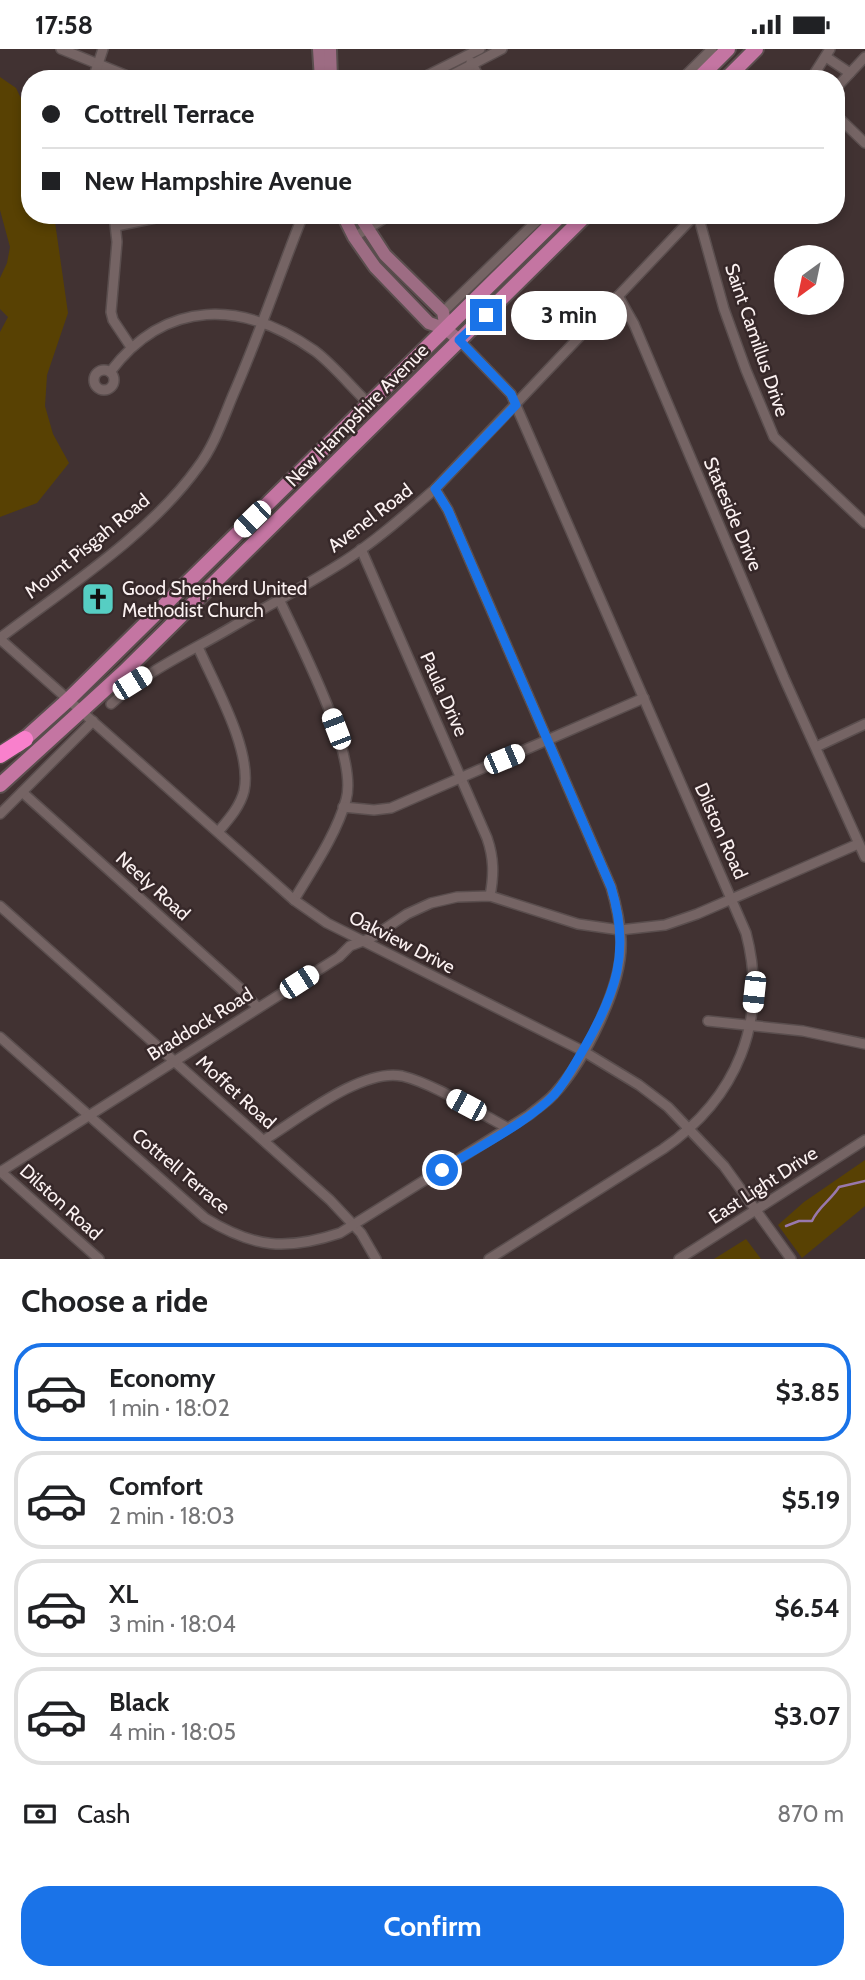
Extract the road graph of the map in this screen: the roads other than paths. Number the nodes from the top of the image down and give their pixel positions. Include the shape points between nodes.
1 (61, 49) edge
2 (103, 49) edge
3 (319, 49) edge
4 (330, 49) edge
5 (480, 49) edge
6 (502, 49) edge
7 (712, 49) edge
8 (728, 49) edge
9 (756, 49) edge
10 (828, 53) edge
11 (865, 57) edge
12 (470, 60) junction
13 (98, 64) junction
14 (96, 70) edge
15 (113, 70) edge
16 (320, 70) edge
17 (331, 70) edge
18 (444, 70) edge
19 (456, 70) edge
20 (475, 70) edge
21 (691, 70) edge
22 (707, 70) edge
23 (735, 70) edge
24 (817, 70) edge
25 (850, 73) junction
26 (845, 78) edge
27 (845, 124) edge
28 (865, 143) edge
29 (126, 224) edge
30 (299, 224) edge
31 (348, 224) edge
32 (364, 224) edge
33 (375, 224) edge
34 (534, 224) edge
35 (552, 224) edge
36 (577, 224) edge
37 (688, 224) edge
38 (700, 224) edge
39 (116, 226) joint
40 (367, 229) junction
41 (354, 237) junction
42 (618, 296) junction
43 (443, 312) junction
44 (263, 324) junction
45 (446, 329) junction
46 (459, 340) junction
47 (131, 347) junction
48 (110, 372) dead end
49 (362, 397) dead end
50 (516, 405) junction
51 (435, 489) junction
52 (865, 523) edge
53 (361, 549) junction
54 (279, 599) junction
55 (0, 638) edge
56 (198, 647) junction
57 (644, 698) junction
58 (68, 700) junction
59 (111, 704) dead end
60 (87, 716) junction
61 (865, 724) edge
62 (25, 739) junction
63 (547, 740) junction
64 (816, 747) junction
65 (0, 755) edge
66 (0, 761) edge
67 (461, 778) junction
68 (0, 785) edge
69 (22, 792) junction
70 (344, 807) junction
71 (0, 814) edge
72 (218, 832) junction
73 (858, 843) junction
74 (865, 857) edge
75 (491, 896) junction
76 (732, 899) junction
77 (295, 900) junction
78 (0, 906) edge
79 (620, 930) junction
80 (361, 941) junction
81 (258, 1008) junction
82 (708, 1021) dead end
83 (750, 1025) junction
84 (0, 1037) edge
85 (865, 1045) edge
86 (583, 1051) junction
87 (175, 1061) junction
88 (89, 1115) junction
89 (508, 1128) junction
90 (689, 1128) junction
91 (264, 1140) junction
92 (865, 1140) edge
93 (0, 1171) edge
94 (757, 1210) junction
95 (354, 1226) junction
96 (99, 1259) edge
97 (376, 1259) edge
98 (489, 1259) edge
99 (679, 1259) edge
100 (791, 1259) edge

1 - 13 street
2 - 13 street
3 - 16 main road
4 - 17 main road
5 - 12 street
6 - 12 street
7 - 21 street
8 - 22 main road
9 - 23 main road
10 - 24 street
10 - 25 street
11 - 25 street
12 - 18 street
12 - 19 street
12 - 20 street
13 - 14 street
13 - 15 street
25 - 26 street
27 - 28 street
29 - 39 street
30 - 44 street, Mount Pisgah Road
31 - 41 main road
32 - 40 main road
33 - 40 street
34 - 43 street
35 - 45 main road, New Hampshire Avenue
36 - 46 main road, New Hampshire Avenue
37 - 42 street, Avenel Road
38 - 52 street, Saint Camillus Drive via 724,309 774,437
39 - 47 street via 111,312
40 - 41 street
40 - 43 main road via 385,255
41 - 45 main road via 375,267 429,323
42 - 50 street, Avenel Road
42 - 64 street, Stateside Drive
43 - 45 main road
44 - 47 street via 239,315 199,314 160,328
44 - 49 street via 316,352
44 - 55 street, Mount Pisgah Road via 214,441 180,489 115,551
45 - 46 main road
45 - 58 main road, New Hampshire Avenue
46 - 50 street, Dilston Road
46 - 60 main road, New Hampshire Avenue
47 - 48 street
50 - 51 street, Avenel Road
50 - 57 street, Dilston Road
51 - 53 street, Avenel Road
51 - 63 street, Cottrell Terrace
53 - 54 street, Avenel Road
53 - 67 street, Paula Drive
54 - 56 street, Avenel Road
54 - 70 street via 344,750 348,772
55 - 58 street, Oakview Drive
56 - 59 street, Avenel Road via 132,683
56 - 72 street via 242,748 246,768 239,804
57 - 63 street
57 - 76 street, Dilston Road
58 - 60 street, Oakview Drive
58 - 62 main road, New Hampshire Avenue
60 - 68 main road, New Hampshire Avenue
60 - 69 street
60 - 72 street, Oakview Drive
61 - 64 street
62 - 65 highway
62 - 66 main road, New Hampshire Avenue
63 - 67 street
63 - 79 street, Cottrell Terrace via 611,887
64 - 73 street
67 - 70 street via 391,808
67 - 75 street, Paula Drive via 493,855
69 - 71 street
69 - 81 street, Neely Road
70 - 77 street
72 - 77 street, Oakview Drive
73 - 74 street
73 - 76 street, Braddock Road
75 - 79 street, Braddock Road via 578,923
75 - 80 street, Braddock Road via 430,903
76 - 79 street, Braddock Road via 665,925
76 - 83 street, Dilston Road via 752,956
77 - 80 street, Oakview Drive
78 - 87 street, Moffet Road
79 - 86 street, Cottrell Terrace via 614,988
80 - 81 street, Braddock Road
80 - 86 street, Oakview Drive
81 - 87 street, Braddock Road
82 - 83 street
83 - 85 street
83 - 90 street, Dilston Road via 730,1080
84 - 88 street, Cottrell Terrace
86 - 89 street, Cottrell Terrace via 553,1095
86 - 90 street, Oakview Drive via 639,1085
87 - 88 street, Braddock Road
87 - 91 street, Moffet Road
88 - 93 street, Braddock Road
88 - 95 street, Cottrell Terrace via 205,1218 230,1233 283,1245 310,1243
89 - 91 street via 423,1083 385,1075 358,1081
89 - 95 street, Cottrell Terrace
90 - 94 street, Oakview Drive
90 - 98 street, Dilston Road
91 - 95 street, Moffet Road
92 - 94 street, East Light Drive
93 - 96 street, Dilston Road
94 - 99 street, East Light Drive
94 - 100 street, Oakview Drive
95 - 97 street, Moffet Road

